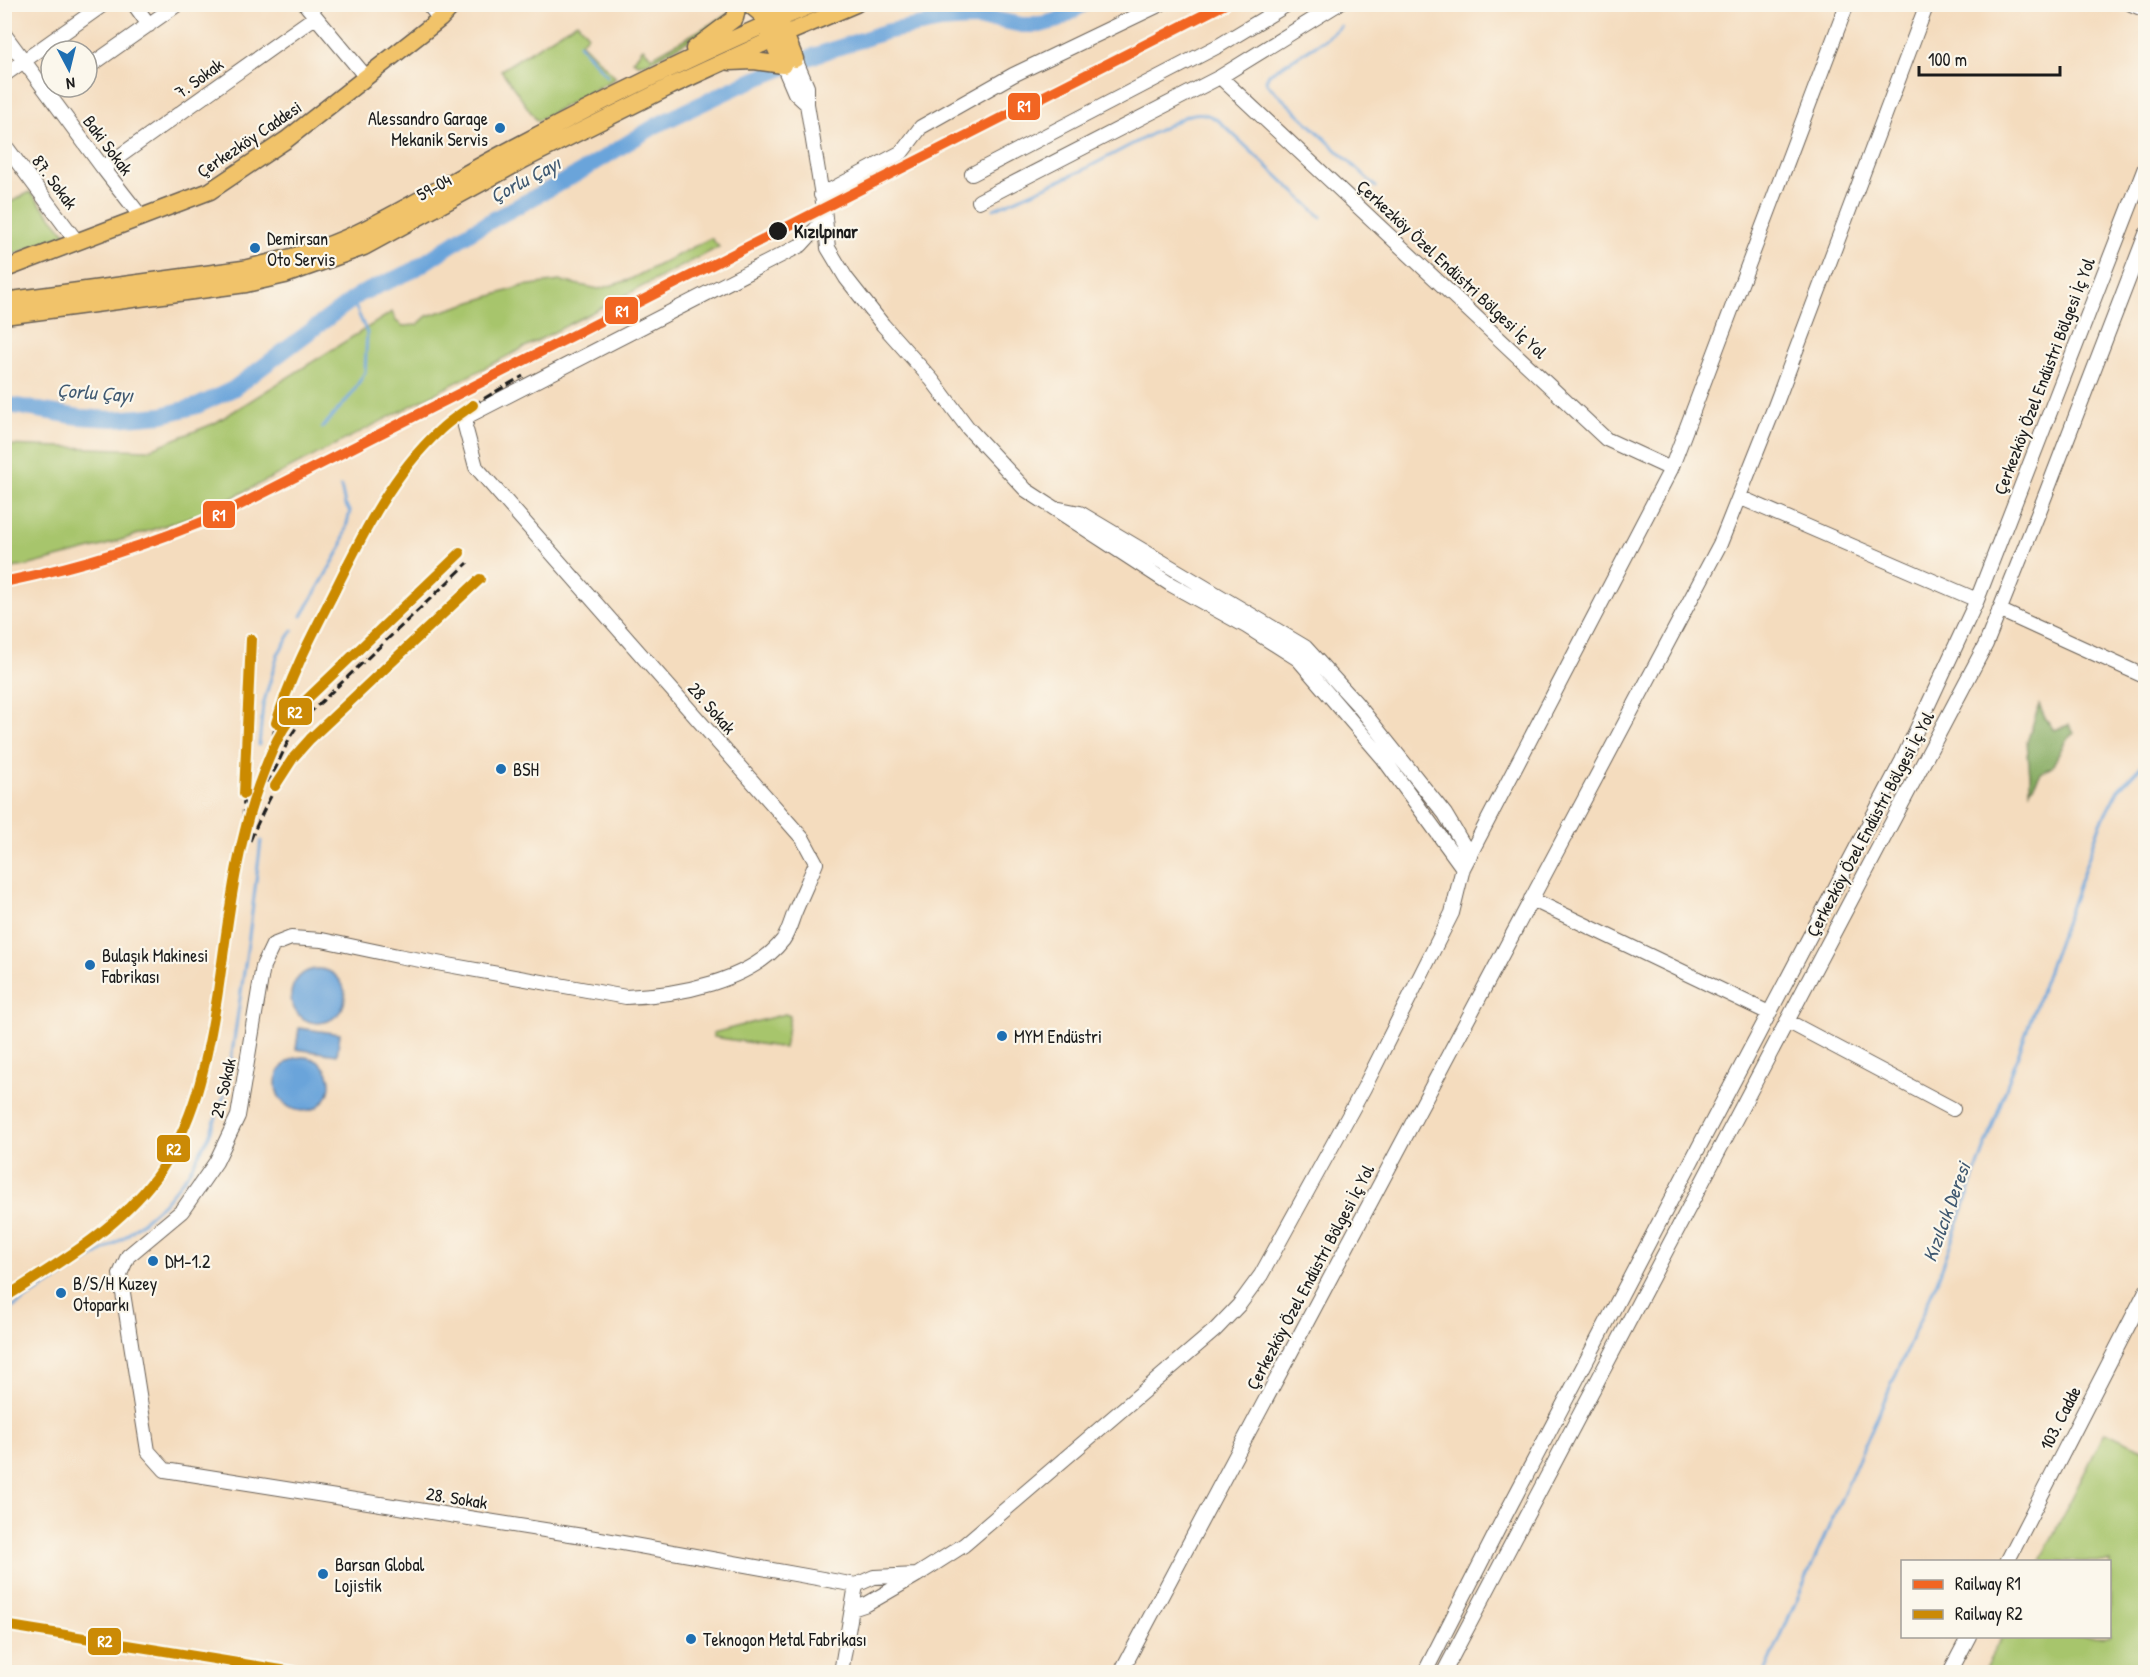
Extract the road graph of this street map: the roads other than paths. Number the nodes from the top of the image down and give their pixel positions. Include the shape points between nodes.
1 (104, 4) edge
2 (134, 4) edge
3 (178, 4) edge
4 (305, 4) edge
5 (428, 4) edge
6 (454, 4) edge
7 (738, 4) edge
8 (749, 4) edge
9 (856, 4) edge
10 (1161, 4) edge
11 (1288, 4) edge
12 (1338, 4) edge
13 (1846, 4) edge
14 (1927, 4) edge
15 (2131, 4) edge
16 (2145, 10) edge
17 (820, 11) edge
18 (315, 16) junction
19 (440, 19) junction
20 (775, 24) edge
21 (149, 25) junction
22 (4, 34) edge
23 (99, 60) edge
24 (24, 62) junction
25 (724, 62) junction
26 (789, 62) junction
27 (665, 70) junction
28 (4, 75) edge
29 (39, 76) edge
30 (366, 77) junction
31 (1220, 77) junction
32 (59, 99) edge
33 (4, 144) edge
34 (2145, 165) edge
35 (103, 168) junction
36 (972, 174) dead end
37 (821, 195) junction
38 (979, 201) dead end
39 (142, 218) junction
40 (825, 219) junction
41 (2145, 234) edge
42 (77, 242) junction
43 (4, 271) edge
44 (4, 301) edge
45 (4, 316) edge
46 (1671, 469) junction
47 (1739, 497) junction
48 (1977, 600) junction
49 (1999, 610) junction
50 (2145, 677) edge
51 (1466, 862) junction
52 (1531, 899) junction
53 (273, 945) joint
54 (1769, 1013) junction
55 (1787, 1021) junction
56 (1953, 1109) dead end
57 (120, 1274) joint
58 (2145, 1291) edge
59 (2008, 1560) edge
60 (917, 1575) junction
61 (856, 1585) junction
62 (852, 1609) junction
63 (1968, 1638) edge
64 (841, 1672) edge
65 (1121, 1672) edge
66 (1425, 1672) edge
67 (1444, 1672) edge
68 (1950, 1672) edge

1 - 24 street
2 - 21 street
3 - 21 street
4 - 18 street
5 - 19 street
6 - 19 main road, Çerkezköy Caddesi
7 - 27 main road via 735,18
8 - 20 main road
9 - 17 main road, 59-04 / 59-04
10 - 37 street via 1013,75 921,127 902,152
11 - 36 street via 1220,45
12 - 31 street
13 - 46 street
14 - 47 street, Çerkezköy Özel Endüstri Bölgesi İç Yol
15 - 16 street
17 - 20 main road, 59-04 / 59-04
17 - 26 main road
18 - 30 street
18 - 35 street, 7. Sokak
19 - 30 main road, Çerkezköy Caddesi
20 - 25 main road, 59-04 / 59-04
20 - 26 main road
20 - 27 main road, 59-04
21 - 23 street
22 - 24 street, Baki Sokak
24 - 28 street
24 - 29 street, Baki Sokak
25 - 26 main road
25 - 45 main road, 59-04 / 59-04 via 525,159 364,246 323,263 246,284
26 - 37 street via 807,104
27 - 44 main road, 59-04 via 358,232 317,248 243,269
30 - 39 main road, Çerkezköy Caddesi via 286,140 210,191
31 - 38 street
31 - 46 street, Çerkezköy Özel Endüstri Bölgesi İç Yol via 1606,439
32 - 35 street, Baki Sokak
33 - 42 street, 87. Sokak
34 - 48 street, Çerkezköy Özel Endüstri Bölgesi İç Yol
35 - 39 street, Baki Sokak
37 - 40 street
39 - 42 main road, Çerkezköy Caddesi
40 - 51 street via 828,248 852,286 968,428 1026,490 1170,584 1298,659
40 - 53 street, 28. Sokak via 801,245 468,416 465,426 476,467 803,839 816,863 785,938 745,969 704,986 626,997 322,940 291,938
41 - 49 street, Çerkezköy Özel Endüstri Bölgesi İç Yol
42 - 43 main road, Çerkezköy Caddesi
46 - 51 street
47 - 48 street
47 - 52 street, Çerkezköy Özel Endüstri Bölgesi İç Yol via 1720,544
48 - 54 street, Çerkezköy Özel Endüstri Bölgesi İç Yol via 1902,761
49 - 50 street
49 - 55 street, Çerkezköy Özel Endüstri Bölgesi İç Yol via 1986,644
51 - 60 street via 1452,913 1416,989 1261,1275 1239,1305 1215,1330 964,1545
52 - 54 street
52 - 65 street, Çerkezköy Özel Endüstri Bölgesi İç Yol
53 - 57 street, 29. Sokak via 263,966 238,1116 216,1162 182,1211 128,1256
54 - 66 street, Çerkezköy Özel Endüstri Bölgesi İç Yol
55 - 56 street
55 - 67 street, Çerkezköy Özel Endüstri Bölgesi İç Yol
57 - 61 street, 28. Sokak via 148,1451 165,1470 588,1537
58 - 59 street, 103. Cadde
60 - 61 street via 874,1577
60 - 62 street
61 - 62 street
62 - 64 street
63 - 68 street

